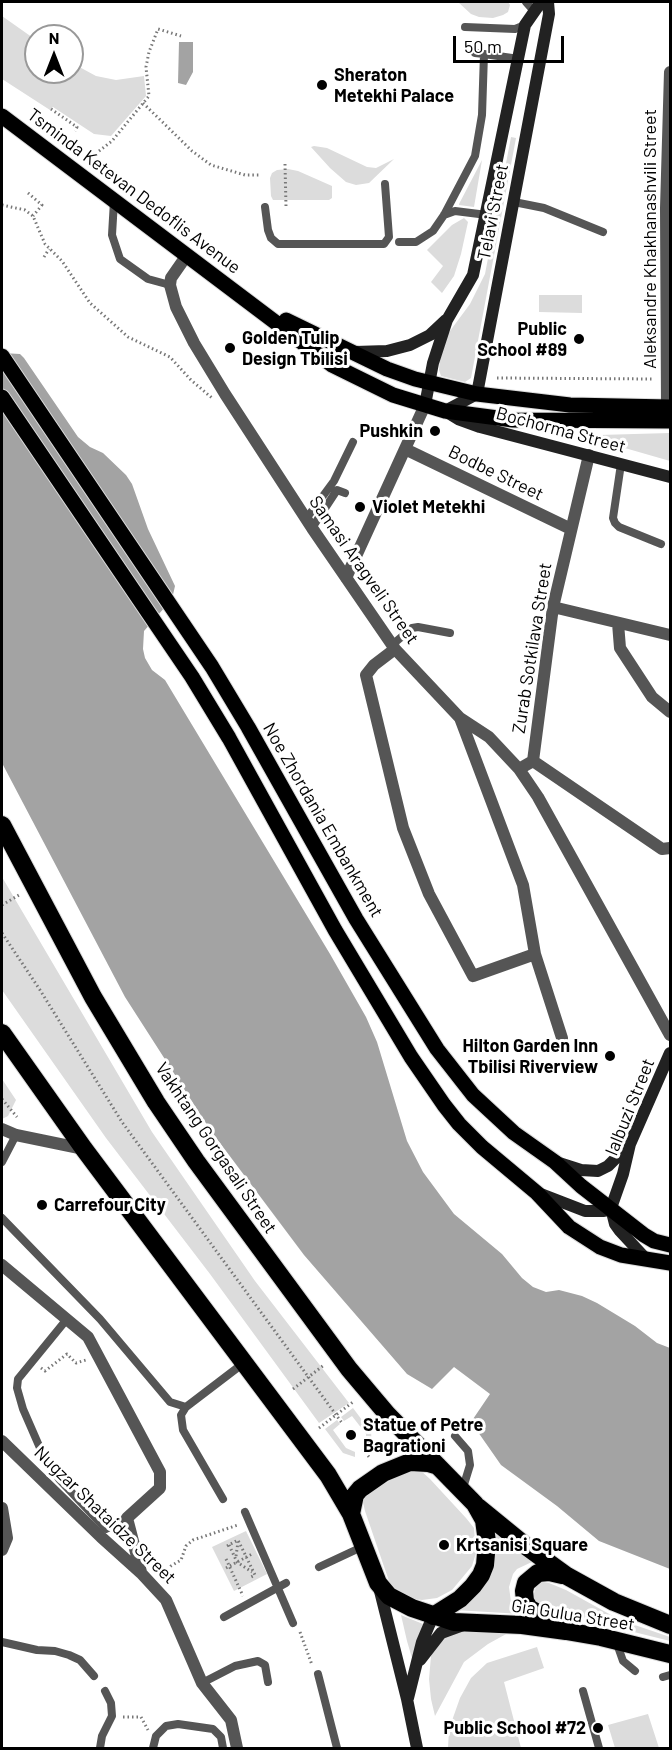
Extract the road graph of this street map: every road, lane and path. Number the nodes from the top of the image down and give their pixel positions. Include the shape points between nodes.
1 (548, 2) edge
2 (534, 5) edge
3 (525, 25) junction
4 (465, 27) dead end
5 (181, 36) dead end
6 (519, 59) junction
7 (670, 72) edge
8 (143, 103) junction
9 (51, 109) dead end
10 (2, 116) edge
11 (75, 131) dead end
12 (99, 151) dead end
13 (285, 164) dead end
14 (259, 175) dead end
15 (385, 184) dead end
16 (28, 193) dead end
17 (114, 201) junction
18 (514, 202) junction
19 (2, 205) edge
20 (265, 207) dead end
21 (286, 207) dead end
22 (668, 208) edge
23 (444, 215) junction
24 (487, 215) junction
25 (33, 216) junction
26 (603, 232) dead end
27 (399, 242) dead end
28 (49, 249) junction
29 (187, 255) junction
30 (44, 257) dead end
31 (170, 285) junction
32 (243, 298) junction
33 (447, 320) junction
34 (348, 351) junction
35 (2, 356) edge
36 (496, 378) dead end
37 (667, 379) junction
38 (428, 382) junction
39 (225, 394) junction
40 (477, 394) junction
41 (2, 397) edge
42 (425, 405) junction
43 (445, 411) junction
44 (669, 412) edge
45 (353, 442) dead end
46 (405, 449) junction
47 (589, 455) junction
48 (621, 464) junction
49 (670, 477) edge
50 (345, 493) dead end
51 (309, 524) junction
52 (571, 529) junction
53 (661, 544) dead end
54 (346, 578) junction
55 (553, 607) junction
56 (618, 623) junction
57 (450, 633) dead end
58 (670, 635) edge
59 (394, 647) junction
60 (670, 712) edge
61 (460, 718) junction
62 (533, 761) junction
63 (519, 769) junction
64 (2, 825) edge
65 (670, 848) edge
66 (18, 895) dead end
67 (2, 905) edge
68 (2, 933) edge
69 (535, 954) junction
70 (2, 1033) edge
71 (670, 1035) edge
72 (562, 1038) dead end
73 (670, 1053) edge
74 (2, 1099) edge
75 (17, 1117) dead end
76 (2, 1129) edge
77 (16, 1135) junction
78 (630, 1144) junction
79 (84, 1149) junction
80 (2, 1162) edge
81 (555, 1162) junction
82 (537, 1193) junction
83 (611, 1209) junction
84 (2, 1218) edge
85 (670, 1245) edge
86 (647, 1260) junction
87 (670, 1263) edge
88 (2, 1265) edge
89 (66, 1319) junction
90 (99, 1356) junction
91 (33, 1361) junction
92 (245, 1362) junction
93 (324, 1365) dead end
94 (307, 1378) junction
95 (293, 1389) dead end
96 (353, 1402) dead end
97 (186, 1407) junction
98 (336, 1415) junction
99 (342, 1423) dead end
100 (319, 1428) dead end
101 (455, 1436) dead end
102 (2, 1441) edge
103 (362, 1449) dead end
104 (370, 1458) dead end
105 (438, 1466) junction
106 (468, 1498) junction
107 (223, 1499) dead end
108 (2, 1508) edge
109 (245, 1512) dead end
110 (351, 1514) junction
111 (127, 1518) junction
112 (244, 1524) dead end
113 (238, 1540) junction
114 (364, 1546) junction
115 (2, 1551) edge
116 (248, 1556) junction
117 (226, 1559) dead end
118 (237, 1560) junction
119 (227, 1567) junction
120 (319, 1567) dead end
121 (167, 1571) dead end
122 (141, 1573) junction
123 (255, 1574) junction
124 (567, 1576) junction
125 (249, 1578) dead end
126 (286, 1583) dead end
127 (378, 1583) junction
128 (276, 1587) junction
129 (261, 1596) junction
130 (433, 1616) junction
131 (224, 1617) dead end
132 (469, 1624) junction
133 (670, 1625) edge
134 (296, 1627) joint
135 (608, 1639) junction
136 (2, 1642) edge
137 (670, 1654) edge
138 (418, 1664) junction
139 (635, 1671) dead end
140 (318, 1674) joint
141 (94, 1676) dead end
142 (268, 1682) dead end
143 (202, 1683) junction
144 (105, 1691) dead end
145 (584, 1691) dead end
146 (407, 1699) junction
147 (112, 1716) junction
148 (148, 1730) dead end
149 (100, 1749) edge
150 (153, 1749) edge
151 (223, 1749) edge
152 (237, 1749) edge
153 (337, 1749) edge
154 (417, 1749) edge
155 (599, 1749) edge

1 - 18 main road, Telavi Street
2 - 3 main road, Telavi Street
3 - 4 lane
3 - 6 main road, Telavi Street
5 - 8 path via 158,29 146,67 149,96
6 - 23 lane via 480,54 482,115 475,156
6 - 24 main road, Telavi Street
7 - 22 street, Aleksandre Khakhanashvili Street
8 - 12 path
8 - 14 path via 211,165 245,176
9 - 11 path via 78,127
10 - 17 main road, Tsminda Ketevan Dedoflis Avenue
13 - 21 path
15 - 20 lane via 389,237 384,244 278,244 268,230
16 - 25 path via 42,206
17 - 29 main road, Tsminda Ketevan Dedoflis Avenue
17 - 31 lane via 111,235 120,259 148,279
18 - 26 lane via 544,208
18 - 40 main road, Telavi Street
19 - 25 path
22 - 37 street, Aleksandre Khakhanashvili Street
23 - 24 lane via 455,211
23 - 27 lane via 433,231 416,242
24 - 33 main road, Telavi Street via 473,275
25 - 28 path
28 - 30 path
28 - 39 path via 62,261 90,303 128,337 170,357 211,399
29 - 31 street
29 - 32 main road, Tsminda Ketevan Dedoflis Avenue
31 - 39 street, Samasi Aragveli Street via 194,343
32 - 34 main road, Tsminda Ketevan Dedoflis Avenue
32 - 42 main road, Tsminda Ketevan Dedoflis Avenue via 332,364 393,395
33 - 34 main road, Telavi Street via 410,345 376,352
33 - 38 main road, Telavi Street
34 - 38 main road, Tsminda Ketevan Dedoflis Avenue
35 - 81 main road, Noe Zhordania Embankment via 248,727 356,919 437,1049 492,1113
36 - 37 path
37 - 44 street, Aleksandre Khakhanashvili Street
38 - 40 main road, Tsminda Ketevan Dedoflis Avenue
38 - 42 main road, Telavi Street
39 - 51 street, Samasi Aragveli Street
40 - 43 main road
40 - 44 main road, Tsminda Ketevan Dedoflis Avenue
41 - 82 main road via 157,623 230,738 335,930 429,1085 459,1124
42 - 43 main road, Tsminda Ketevan Dedoflis Avenue
42 - 46 street
43 - 44 main road, Tsminda Ketevan Dedoflis Avenue via 513,420
43 - 47 main road, Bochorma Street via 480,427
45 - 51 lane
46 - 52 street, Bodbe Street
46 - 54 street
47 - 48 main road, Bochorma Street
47 - 52 street, Zurab Sotkilava Street
48 - 49 main road, Bochorma Street
48 - 53 lane via 615,523
50 - 51 lane via 337,490
51 - 54 street, Samasi Aragveli Street
52 - 55 street, Zurab Sotkilava Street
54 - 59 street, Samasi Aragveli Street
55 - 56 street
55 - 62 street, Zurab Sotkilava Street
56 - 58 street
56 - 60 street via 620,648 652,697
57 - 59 lane via 412,628
59 - 61 street, Samasi Aragveli Street
59 - 69 street via 366,675 403,828 429,894 473,976
61 - 63 street, Samasi Aragveli Street via 489,737
61 - 69 street via 523,885
62 - 63 street, Zurab Sotkilava Street
62 - 65 street via 663,849
63 - 71 street, Samasi Aragveli Street
64 - 105 highway, Vakhtang Gorgasali Street via 93,997 196,1161 349,1369
66 - 67 path
68 - 94 path via 122,1122
69 - 72 street
70 - 79 highway
73 - 78 main road, Ialbuzi Street
74 - 75 path
76 - 77 street
77 - 79 street
77 - 80 lane
78 - 81 main road via 598,1171
78 - 83 main road, Ialbuzi Street
79 - 92 highway
81 - 83 main road, Noe Zhordania Embankment
82 - 83 main road via 585,1211
82 - 86 main road via 569,1227 597,1245
83 - 85 main road, Noe Zhordania Embankment via 644,1235
83 - 86 main road via 615,1224
84 - 97 lane via 100,1319 170,1402
86 - 87 main road
88 - 89 street
89 - 90 street via 88,1337
89 - 91 lane
90 - 91 path via 76,1363 67,1354 45,1371
90 - 111 street via 159,1472 160,1488
91 - 111 lane via 18,1379 17,1388 40,1448 59,1479 106,1529
92 - 97 lane
92 - 110 highway via 328,1475
93 - 94 path
94 - 95 path
94 - 98 path
96 - 98 path
97 - 107 lane via 183,1430
98 - 99 path
98 - 100 path
101 - 106 lane via 468,1451
102 - 122 street, Nugzar Shataidze Street
103 - 104 path
105 - 106 highway
105 - 110 highway via 410,1462 383,1473 355,1495
106 - 124 highway, Gia Gulua Street
106 - 130 highway via 486,1530 485,1565 474,1586
108 - 115 street via 7,1538
109 - 128 lane
110 - 114 highway
111 - 122 street
112 - 121 path via 193,1539 181,1560
113 - 116 path
113 - 118 path
113 - 118 path via 228,1545
114 - 120 lane
114 - 127 highway
116 - 118 path
116 - 123 path
117 - 119 path
118 - 119 path
118 - 123 path
119 - 129 path via 245,1599 259,1593
122 - 143 street, Nugzar Shataidze Street via 166,1600
123 - 125 path
124 - 133 highway, Gia Gulua Street via 614,1602
124 - 135 highway via 549,1572 531,1577 524,1591 529,1608
126 - 128 lane
127 - 130 highway via 389,1596
127 - 146 main road
128 - 129 lane
128 - 134 lane
129 - 131 lane
130 - 132 highway, Gia Gulua Street
130 - 138 main road
132 - 135 highway, Gia Gulua Street via 522,1625
132 - 138 main road via 441,1633
134 - 140 path
135 - 137 highway, Gia Gulua Street
135 - 139 lane
136 - 141 lane via 69,1655 80,1660
138 - 146 main road
140 - 153 lane
142 - 143 lane via 265,1665 258,1661 235,1666
143 - 152 street, Nugzar Shataidze Street via 231,1720
144 - 147 lane
145 - 155 lane
146 - 154 main road
147 - 148 path via 141,1718
147 - 149 lane
150 - 151 lane via 156,1736 166,1726 178,1724 213,1729 221,1737

